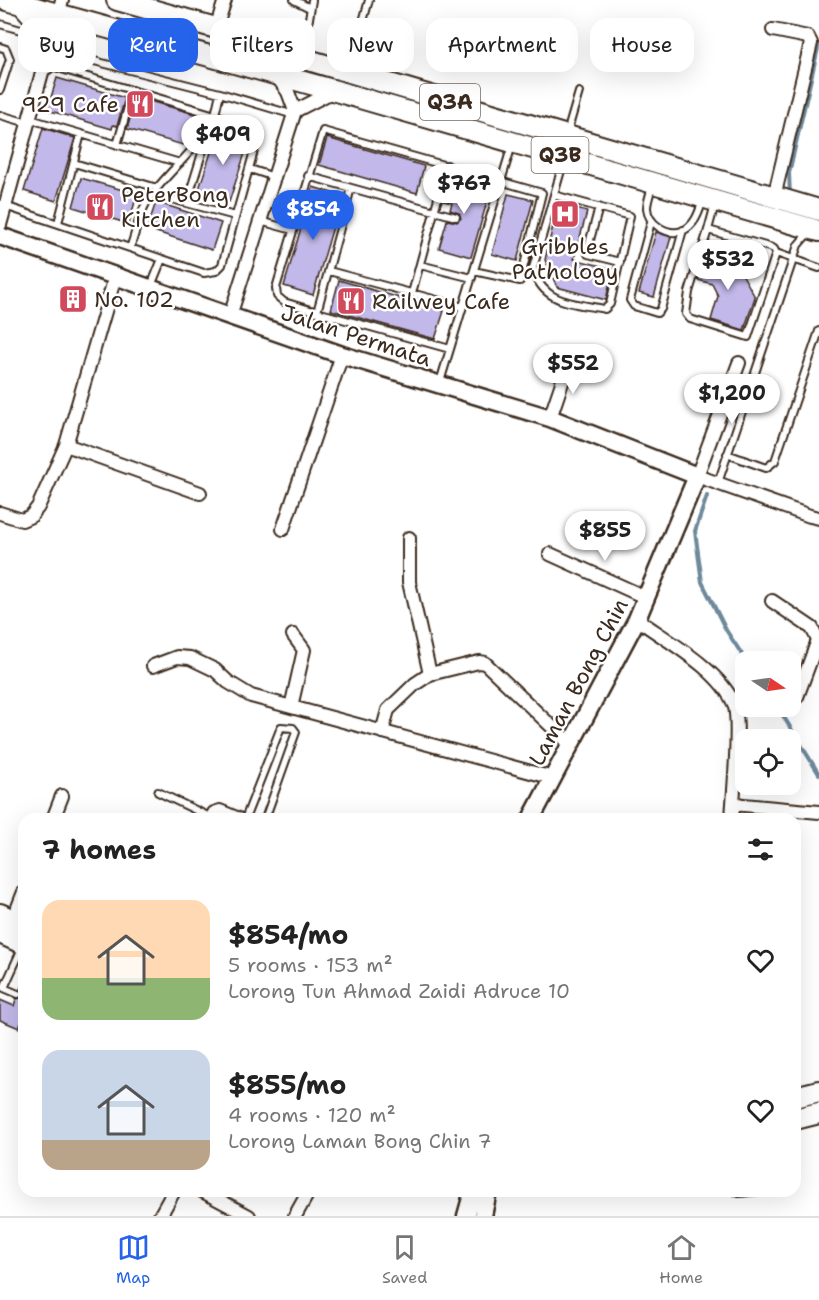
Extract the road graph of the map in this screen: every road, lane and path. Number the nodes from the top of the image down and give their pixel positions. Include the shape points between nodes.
1 (117, 0) edge
2 (225, 0) edge
3 (294, 0) edge
4 (312, 0) edge
5 (369, 0) edge
6 (15, 2) edge
7 (60, 7) edge
8 (310, 8) junction
9 (33, 18) edge
10 (79, 18) edge
11 (219, 18) edge
12 (309, 18) edge
13 (364, 18) edge
14 (0, 24) edge
15 (96, 25) edge
16 (210, 26) edge
17 (773, 30) dead end
18 (18, 34) edge
19 (0, 46) edge
20 (96, 61) edge
21 (41, 72) edge
22 (95, 72) edge
23 (349, 72) edge
24 (275, 74) junction
25 (0, 90) edge
26 (133, 90) junction
27 (336, 91) junction
28 (579, 92) dead end
29 (220, 93) junction
30 (294, 113) junction
31 (0, 115) edge
32 (215, 115) junction
33 (29, 121) junction
34 (211, 123) junction
35 (81, 134) junction
36 (566, 136) junction
37 (513, 142) junction
38 (117, 145) junction
39 (565, 156) junction
40 (74, 163) junction
41 (180, 163) junction
42 (447, 165) junction
43 (250, 169) junction
44 (308, 176) junction
45 (274, 177) junction
46 (501, 181) junction
47 (652, 182) junction
48 (351, 188) junction
49 (155, 191) junction
50 (554, 195) junction
51 (710, 199) junction
52 (784, 200) junction
53 (187, 202) junction
54 (5, 206) junction
55 (599, 207) junction
56 (819, 210) edge
57 (435, 211) junction
58 (236, 216) junction
59 (456, 217) dead end
60 (260, 221) junction
61 (651, 222) junction
62 (58, 223) junction
63 (0, 225) edge
64 (803, 226) edge
65 (293, 230) junction
66 (683, 230) junction
67 (708, 230) junction
68 (0, 236) edge
69 (130, 248) junction
70 (776, 253) junction
71 (162, 259) junction
72 (793, 259) junction
73 (620, 262) junction
74 (420, 265) junction
75 (819, 268) edge
76 (329, 271) junction
77 (473, 275) junction
78 (115, 277) junction
79 (535, 278) junction
80 (520, 279) junction
81 (150, 289) junction
82 (412, 293) junction
83 (463, 307) junction
84 (317, 312) junction
85 (230, 316) junction
86 (819, 331) edge
87 (450, 349) junction
88 (342, 355) junction
89 (569, 362) dead end
90 (740, 363) dead end
91 (439, 386) junction
92 (549, 418) junction
93 (66, 445) junction
94 (727, 454) junction
95 (697, 476) junction
96 (718, 483) junction
97 (200, 493) dead end
98 (0, 513) edge
99 (819, 518) edge
100 (283, 529) dead end
101 (409, 537) dead end
102 (550, 554) dead end
103 (647, 598) junction
104 (772, 601) dead end
105 (637, 619) junction
106 (293, 635) dead end
107 (819, 640) edge
108 (153, 666) dead end
109 (430, 674) junction
110 (801, 687) edge
111 (291, 707) junction
112 (382, 732) junction
113 (571, 745) junction
114 (553, 778) junction
115 (158, 792) dead end
116 (62, 796) dead end
117 (733, 804) junction
118 (819, 812) edge
119 (55, 813) edge
120 (207, 813) edge
121 (247, 813) edge
122 (267, 813) edge
123 (534, 813) edge
124 (732, 813) edge
125 (18, 905) edge
126 (7, 928) edge
127 (18, 938) edge
128 (18, 957) edge
129 (18, 994) dead end
130 (819, 1091) edge
131 (801, 1096) edge
132 (819, 1113) edge
133 (801, 1118) edge
134 (171, 1197) edge
135 (213, 1197) edge
136 (306, 1197) edge
137 (471, 1197) edge
138 (487, 1197) edge
139 (160, 1216) edge
140 (249, 1216) edge
141 (296, 1216) edge
142 (466, 1216) edge
143 (483, 1216) edge

1 - 16 main road, Q3A
2 - 11 street
3 - 8 lane
4 - 8 lane
5 - 13 lane
6 - 7 main road, Q3B
6 - 9 main road
7 - 10 main road, Q3B
8 - 12 lane
14 - 18 lane
15 - 24 main road, Q3B
17 - 52 street via 808,37 811,43
19 - 25 lane via 10,59
20 - 29 lane
21 - 33 street
22 - 26 lane
23 - 36 main road, Q3A
24 - 27 main road, Q3B
24 - 30 street via 288,92
26 - 32 lane
26 - 38 lane
27 - 30 street
27 - 37 main road, Q3B
28 - 36 lane
29 - 30 lane
29 - 32 lane
30 - 45 street
31 - 33 lane
32 - 34 lane
32 - 43 lane via 258,130
33 - 35 lane
33 - 54 street
34 - 41 lane
34 - 53 lane
35 - 38 lane
35 - 40 lane
36 - 52 main road, Q3A
37 - 39 main road, Q3B
37 - 46 lane
38 - 41 lane
39 - 47 main road, Q3B
39 - 50 lane
40 - 49 lane
40 - 62 lane
41 - 49 lane
42 - 44 lane via 323,131
42 - 46 lane
42 - 57 lane
43 - 45 lane
43 - 58 lane
44 - 48 lane
44 - 65 lane
45 - 60 street
46 - 77 lane
46 - 80 lane via 542,193
47 - 51 main road, Q3B
47 - 61 lane via 647,208
48 - 57 lane
48 - 76 lane
49 - 53 lane
49 - 69 lane via 146,204
50 - 55 lane
50 - 79 lane via 533,268
51 - 64 main road, Q3B
51 - 66 lane via 695,221
51 - 67 lane
52 - 56 main road, Q3A
53 - 58 lane
54 - 62 lane
54 - 63 street
55 - 73 lane via 630,216
55 - 73 lane via 588,254
57 - 59 lane
57 - 74 lane
58 - 71 lane via 222,265 216,271 204,273
60 - 65 lane
60 - 85 street
61 - 66 lane via 658,227
61 - 66 lane via 630,300 634,306 657,313
62 - 69 lane
64 - 72 lane
65 - 84 lane via 277,296
67 - 70 lane via 769,247
67 - 70 lane via 686,314 704,324 748,337
68 - 78 street, Jalan Permata
69 - 71 lane
70 - 72 lane
71 - 81 lane
72 - 75 lane
72 - 94 lane
73 - 79 lane via 606,309 556,299
74 - 77 lane
74 - 82 lane
76 - 82 lane
76 - 84 lane
77 - 80 lane
77 - 83 lane
78 - 81 street, Jalan Permata
78 - 93 street
79 - 80 lane
81 - 85 street, Jalan Permata
82 - 83 lane
83 - 87 lane
84 - 87 lane
85 - 88 street, Jalan Permata
86 - 94 lane via 775,461 766,468
87 - 91 lane
88 - 91 street, Jalan Permata
88 - 100 street
89 - 92 street
90 - 95 street, Laman Bong Chin
91 - 92 street, Jalan Permata
92 - 95 street, Jalan Permata
93 - 97 street
93 - 98 street via 31,516 22,520
94 - 96 lane
95 - 96 street
95 - 103 street, Laman Bong Chin
96 - 99 street
101 - 109 street via 409,582
102 - 103 street
103 - 105 street, Laman Bong Chin
104 - 107 street via 800,618
105 - 113 street, Laman Bong Chin
105 - 117 street via 715,675 735,706
106 - 111 street via 304,650
107 - 110 street
108 - 111 street via 177,657 190,658 215,669 251,696
109 - 112 street via 394,702
109 - 113 street via 464,664 485,663
111 - 112 street
112 - 114 street
113 - 114 street, Laman Bong Chin
114 - 123 street, Laman Bong Chin
115 - 120 lane
116 - 119 street
117 - 118 street
117 - 124 street
121 - 122 lane via 281,727 293,728 296,732
125 - 126 street
126 - 127 main road
128 - 129 lane via 4,988
130 - 131 main road
132 - 133 main road
134 - 139 street
135 - 140 street
136 - 141 street
137 - 142 street
138 - 143 street

